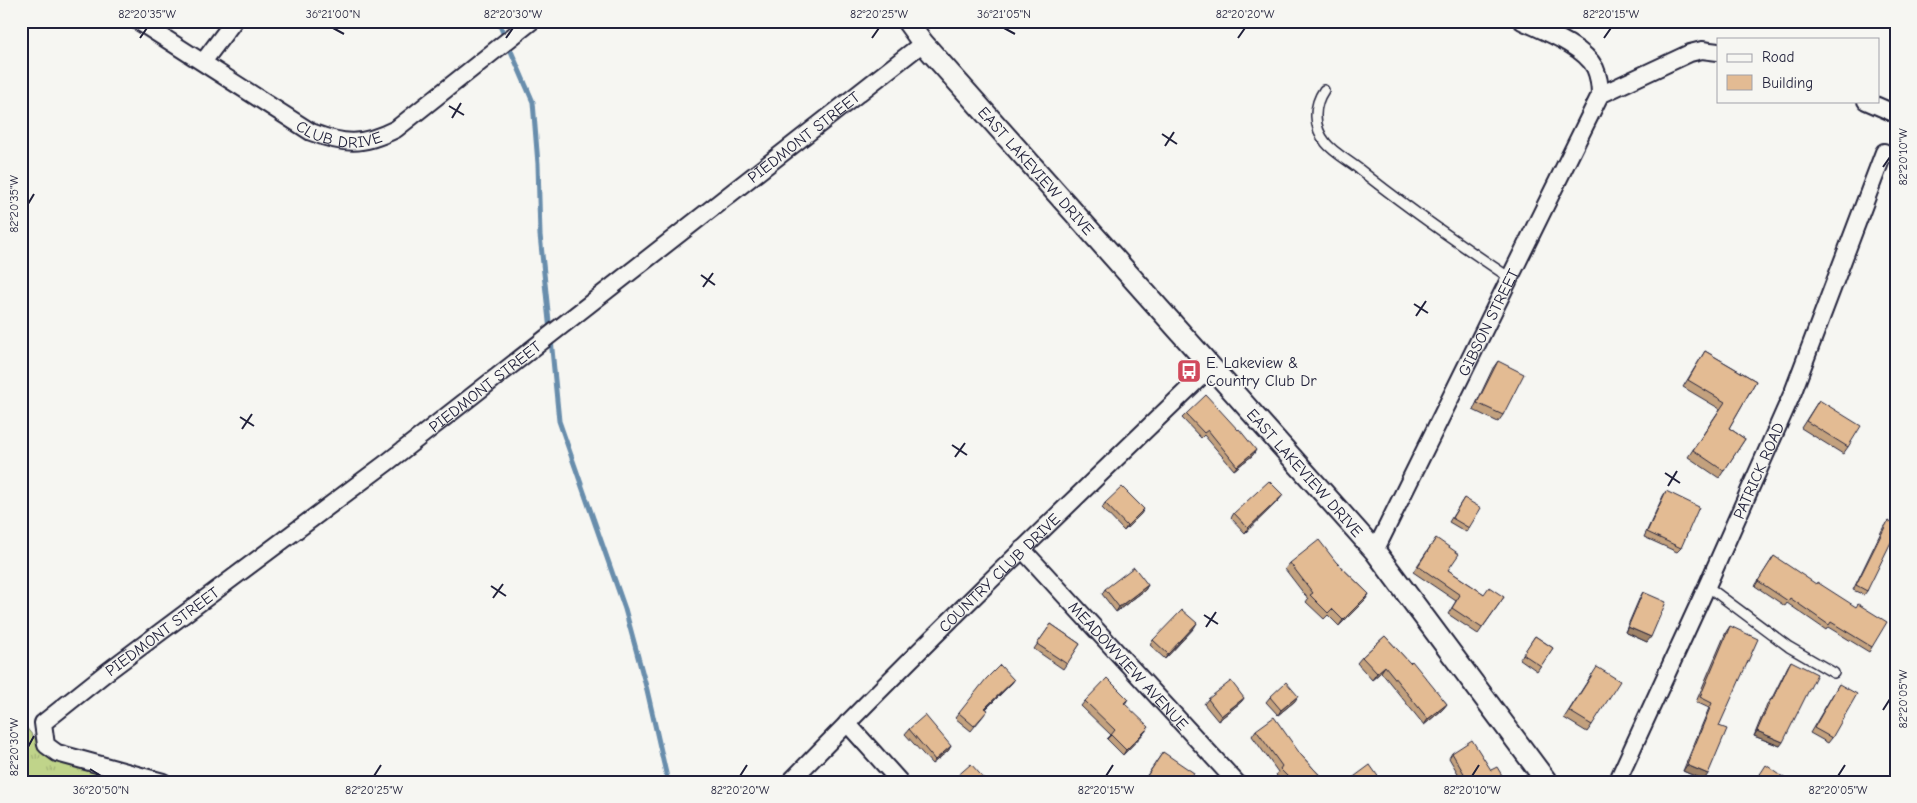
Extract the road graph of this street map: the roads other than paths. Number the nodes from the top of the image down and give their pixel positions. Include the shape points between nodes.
1 (138, 21) edge
2 (234, 21) edge
3 (532, 21) edge
4 (907, 21) edge
5 (1522, 21) edge
6 (923, 43) junction
7 (1717, 52) edge
8 (203, 62) junction
9 (1324, 90) dead end
10 (1600, 95) junction
11 (1868, 102) edge
12 (1896, 114) edge
13 (1884, 152) dead end
14 (1510, 278) junction
15 (1211, 368) junction
16 (1022, 549) junction
17 (1375, 551) junction
18 (1707, 586) junction
19 (1834, 672) dead end
20 (847, 723) junction
21 (163, 782) edge
22 (790, 782) edge
23 (900, 782) edge
24 (1236, 782) edge
25 (1547, 782) edge
26 (1617, 782) edge

1 - 8 street, CLUB DRIVE
2 - 8 street
3 - 8 street, CLUB DRIVE via 396,130 376,139 358,142 334,140 311,132
4 - 6 street, EAST LAKEVIEW DRIVE
5 - 10 street via 1582,53 1594,66 1600,80
6 - 15 street, EAST LAKEVIEW DRIVE
6 - 21 street, PIEDMONT STREET via 389,461 106,672 43,723 46,745 58,753
7 - 10 street via 1690,53
9 - 14 lane via 1317,104 1316,123 1326,143 1395,198
10 - 14 street, GIBSON STREET
11 - 12 street
13 - 18 street, PATRICK ROAD via 1793,392
14 - 17 street, GIBSON STREET
15 - 16 street, COUNTRY CLUB DRIVE
15 - 17 street, EAST LAKEVIEW DRIVE
16 - 20 street, COUNTRY CLUB DRIVE
16 - 24 street, MEADOWVIEW AVENUE
17 - 25 street, EAST LAKEVIEW DRIVE
18 - 19 lane via 1789,647
18 - 26 street, PATRICK ROAD
20 - 22 street, COUNTRY CLUB DRIVE
20 - 23 street

